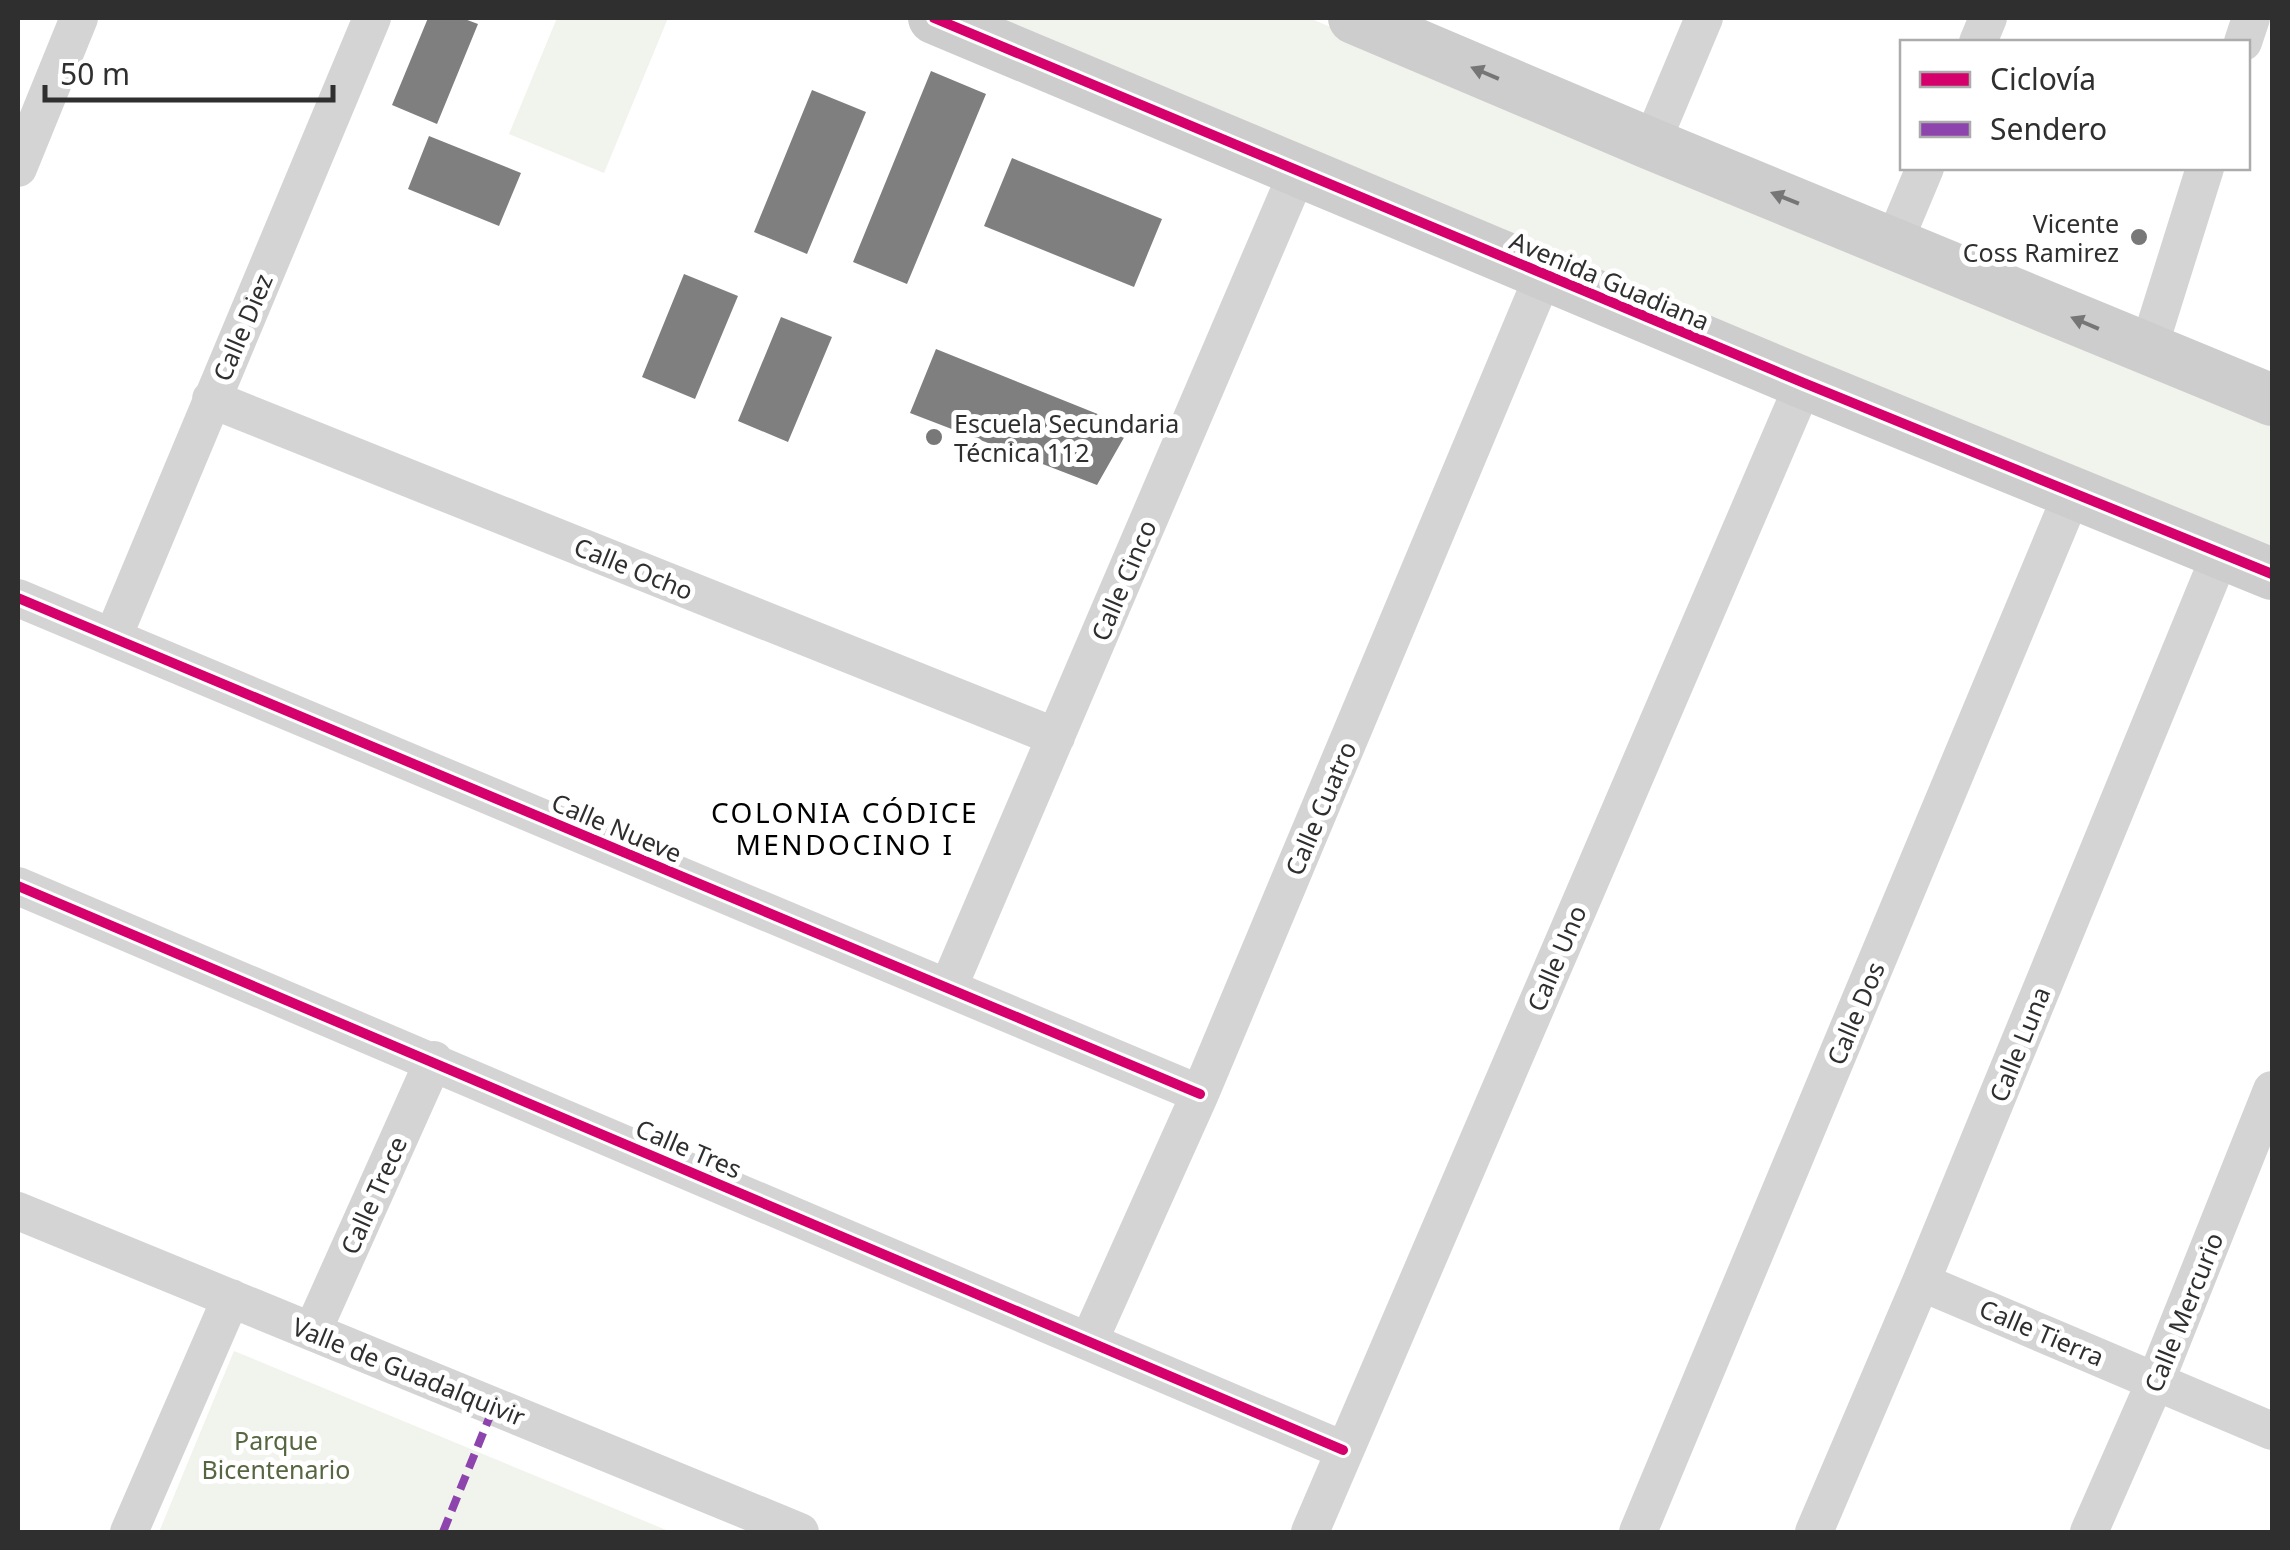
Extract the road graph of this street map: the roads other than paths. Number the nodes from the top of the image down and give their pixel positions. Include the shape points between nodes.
1 (79, 18) edge
2 (372, 18) edge
3 (934, 18) edge
4 (1354, 18) edge
5 (1704, 18) edge
6 (1406, 28) edge
7 (1651, 144) junction
8 (18, 168) edge
9 (1924, 170) edge
10 (2203, 170) edge
11 (1298, 172) junction
12 (1894, 242) junction
13 (1544, 274) junction
14 (2148, 350) junction
15 (1804, 384) junction
16 (212, 400) junction
17 (2272, 400) edge
18 (2072, 494) junction
19 (2220, 553) junction
20 (2272, 574) edge
21 (18, 598) edge
22 (113, 637) junction
23 (1056, 737) junction
24 (18, 886) edge
25 (948, 988) junction
26 (434, 1060) junction
27 (2272, 1090) edge
28 (1200, 1094) junction
29 (18, 1211) edge
30 (1922, 1282) junction
31 (232, 1298) junction
32 (312, 1330) junction
33 (1090, 1340) junction
34 (2156, 1380) junction
35 (2272, 1432) edge
36 (1343, 1450) junction
37 (129, 1532) edge
38 (800, 1532) edge
39 (1310, 1532) edge
40 (1638, 1532) edge
41 (1814, 1532) edge
42 (2090, 1532) edge

1 - 8 street
2 - 16 street, Calle Diez
3 - 11 street, Avenida Guadiana
4 - 6 street
5 - 7 street
7 -> 6 street
12 -> 7 street
9 - 12 street
10 - 14 street
11 - 13 street, Avenida Guadiana
11 - 23 street, Calle Cinco
14 -> 12 street
13 - 15 street, Avenida Guadiana
13 - 28 street, Calle Cuatro
14 - 17 street
15 - 18 street, Avenida Guadiana
15 - 36 street, Calle Uno
16 - 22 street, Calle Diez
16 - 23 street, Calle Ocho
18 - 19 street, Avenida Guadiana
18 - 40 street, Calle Dos
19 - 20 street, Avenida Guadiana
19 - 30 street, Calle Luna
21 - 22 street, Calle Nueve
22 - 25 street, Calle Nueve
23 - 25 street, Calle Cinco
24 - 26 street, Calle Tres
25 - 28 street, Calle Nueve
26 - 32 street, Calle Trece
26 - 33 street, Calle Tres
27 - 34 street, Calle Mercurio
28 - 33 street, Calle Cuatro
29 - 31 street, Valle de Guadalquivir
30 - 34 street, Calle Tierra
30 - 41 street, Calle Luna
31 - 32 street, Valle de Guadalquivir
31 - 37 street
32 - 38 street, Valle de Guadalquivir
33 - 36 street, Calle Tres
34 - 35 street, Calle Tierra
34 - 42 street, Calle Mercurio
36 - 39 street, Calle Uno

